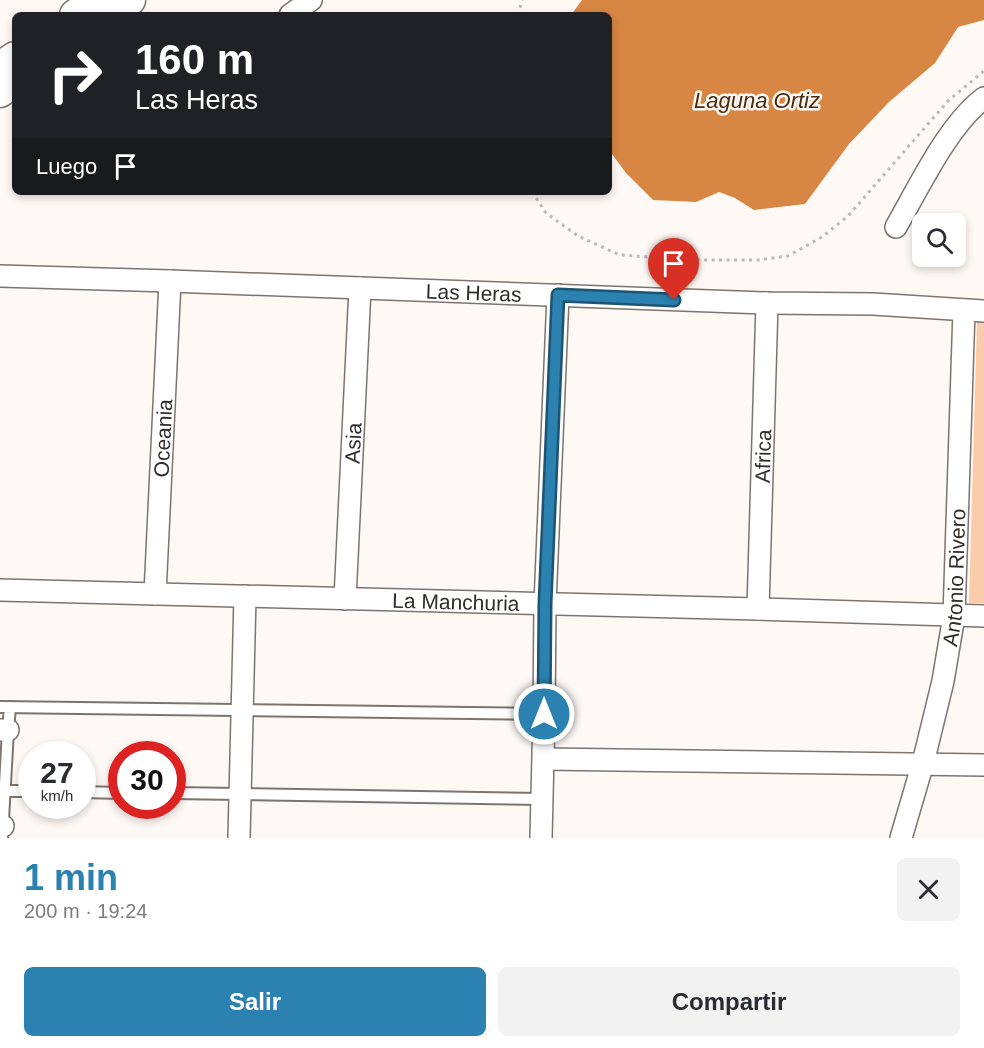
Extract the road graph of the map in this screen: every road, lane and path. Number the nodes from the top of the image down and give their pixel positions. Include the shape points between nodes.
1 (96, 0) edge
2 (130, 0) edge
3 (311, 0) edge
4 (79, 12) edge
5 (113, 12) edge
6 (294, 12) edge
7 (984, 71) edge
8 (984, 98) edge
9 (534, 195) edge
10 (896, 227) dead end
11 (0, 276) edge
12 (170, 281) junction
13 (360, 288) junction
14 (558, 295) junction
15 (767, 303) junction
16 (974, 311) edge
17 (0, 590) edge
18 (155, 594) junction
19 (245, 596) junction
20 (345, 599) junction
21 (545, 604) junction
22 (758, 609) junction
23 (954, 616) junction
24 (984, 616) edge
25 (5, 707) edge
26 (242, 710) junction
27 (544, 714) junction
28 (4, 730) edge
29 (544, 759) junction
30 (923, 763) junction
31 (984, 765) edge
32 (5, 791) junction
33 (18, 791) edge
34 (186, 794) edge
35 (240, 795) junction
36 (542, 800) junction
37 (2, 830) edge
38 (239, 838) edge
39 (541, 838) edge
40 (901, 838) edge

1 - 4 main road
2 - 5 main road
3 - 6 street
7 - 9 path via 948,101 848,216 822,237 788,256 694,260 620,255 578,236 546,213
8 - 10 street via 962,118 940,150
11 - 12 street, Las Heras
12 - 13 street, Las Heras
12 - 18 street, Oceania
13 - 14 street, Las Heras
13 - 20 street, Asia
14 - 15 street, Las Heras
14 - 21 street
15 - 16 street, Las Heras via 873,304
15 - 22 street, Africa
16 - 23 street, Antonio Rivero
17 - 18 street, La Manchuria
18 - 19 street, La Manchuria
19 - 20 street, La Manchuria
19 - 26 street
20 - 21 street, La Manchuria
21 - 22 street, La Manchuria
21 - 27 street
22 - 23 street, La Manchuria
23 - 24 street, La Manchuria
23 - 30 street, Antonio Rivero
25 - 26 lane
25 - 28 lane
26 - 27 lane
26 - 35 street
27 - 29 street
28 - 32 lane
29 - 30 street
29 - 36 street
30 - 31 street
30 - 40 street, Antonio Rivero
32 - 33 lane
32 - 37 lane
34 - 35 lane
35 - 36 lane
35 - 38 street
36 - 39 street

